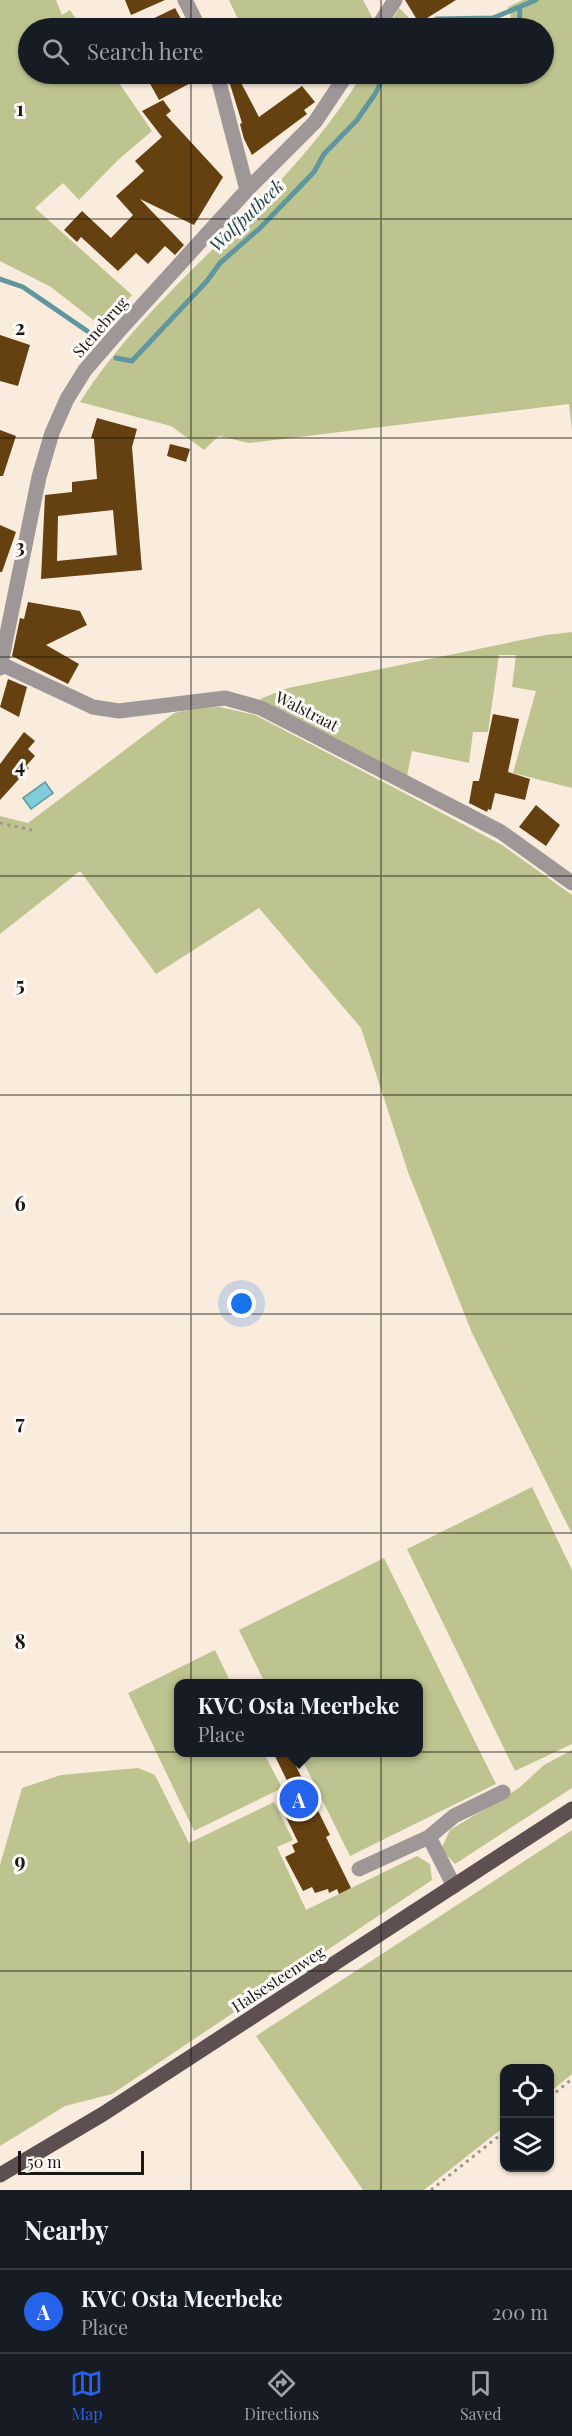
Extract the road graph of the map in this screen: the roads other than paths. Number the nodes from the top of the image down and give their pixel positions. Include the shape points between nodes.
1 (395, 0) edge
2 (191, 3) edge
3 (196, 18) edge
4 (383, 18) edge
5 (220, 84) edge
6 (340, 84) edge
7 (247, 190) junction
8 (0, 666) edge
9 (572, 883) edge
10 (503, 1792) dead end
11 (572, 1809) edge
12 (429, 1837) junction
13 (359, 1869) dead end
14 (454, 1886) junction
15 (0, 2175) edge

1 - 4 street
2 - 3 street
5 - 7 street
6 - 7 street, Stenebrug via 315,122
7 - 8 street, Stenebrug via 85,370 67,399 39,477
8 - 9 street, Walstraat via 93,707 119,711 225,698 261,708 501,832
10 - 12 street via 454,1816
11 - 14 main road, Halsesteenweg
12 - 13 street
12 - 14 street
14 - 15 main road, Halsesteenweg via 103,2114

